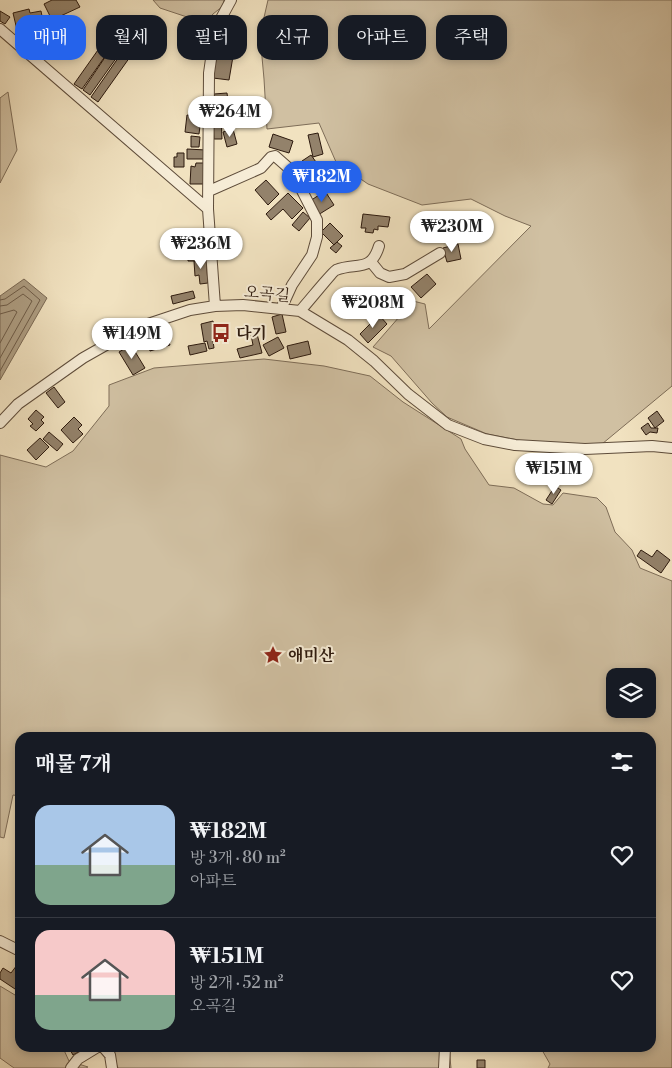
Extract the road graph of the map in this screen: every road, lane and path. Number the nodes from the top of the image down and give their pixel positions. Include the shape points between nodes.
1 (230, 0) edge
2 (0, 29) edge
3 (209, 191) junction
4 (208, 209) junction
5 (379, 246) dead end
6 (440, 253) dead end
7 (371, 262) junction
8 (215, 306) junction
9 (281, 309) junction
10 (300, 311) junction
11 (0, 423) edge
12 (672, 448) edge
13 (0, 941) edge
14 (15, 948) edge
15 (89, 1052) edge
16 (107, 1052) edge
17 (445, 1052) edge
18 (70, 1068) edge
19 (112, 1068) edge
20 (444, 1068) edge

1 - 3 street via 218,24 209,73
2 - 4 street
3 - 4 street
3 - 9 street via 261,168 275,156 292,171 317,220 317,237 312,255
4 - 8 street
5 - 7 street
6 - 7 street via 405,274 388,277
7 - 10 street via 334,271
8 - 9 street, 오곡길
8 - 11 street, 오곡길 via 190,310 136,328 83,358 18,404
9 - 10 street, 오곡길
10 - 12 street, 오곡길 via 348,340 448,425 484,439 515,446
13 - 14 street
15 - 18 street
16 - 19 street
17 - 20 street

